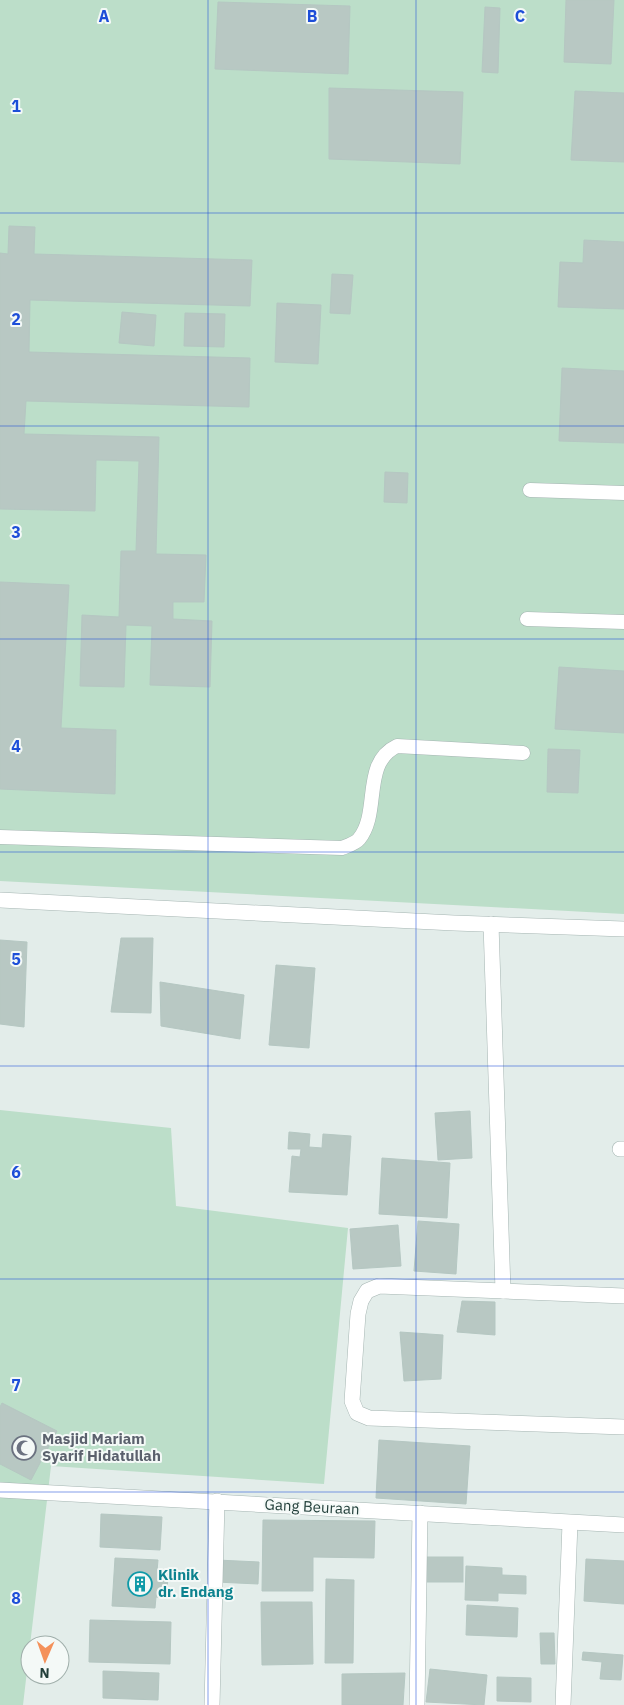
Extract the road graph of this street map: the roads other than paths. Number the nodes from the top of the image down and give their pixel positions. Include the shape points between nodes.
1 (530, 490) dead end
2 (624, 493) edge
3 (527, 619) dead end
4 (624, 622) edge
5 (523, 753) dead end
6 (0, 837) edge
7 (0, 900) edge
8 (491, 924) junction
9 (624, 929) edge
10 (503, 1291) junction
11 (624, 1296) edge
12 (624, 1427) edge
13 (0, 1490) edge
14 (217, 1501) junction
15 (420, 1513) junction
16 (570, 1523) junction
17 (624, 1525) edge
18 (212, 1705) edge
19 (417, 1705) edge
20 (564, 1705) edge

1 - 2 lane
3 - 4 lane
5 - 6 lane via 397,746 385,752 378,765 367,824 358,840 342,848
7 - 8 street
8 - 9 street
8 - 10 street
10 - 11 street
10 - 12 street via 380,1286 367,1291 358,1314 352,1401 357,1413 369,1418
13 - 14 street, Gang Beuraan
14 - 15 street, Gang Beuraan
14 - 18 street
15 - 16 street, Gang Beuraan
15 - 19 street
16 - 17 street, Gang Beuraan
16 - 20 street

